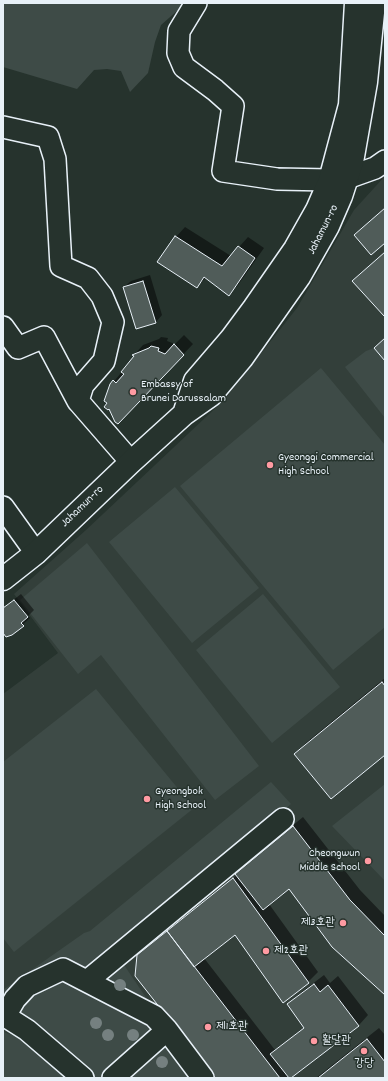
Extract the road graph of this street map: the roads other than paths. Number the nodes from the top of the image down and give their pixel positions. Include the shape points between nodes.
1 (196, 3) edge
2 (356, 3) edge
3 (374, 3) edge
4 (3, 127) edge
5 (385, 161) edge
6 (338, 179) junction
7 (3, 327) edge
8 (78, 401) junction
9 (131, 462) junction
10 (3, 507) edge
11 (36, 553) junction
12 (3, 579) edge
13 (283, 819) dead end
14 (87, 982) junction
15 (4, 1016) edge
16 (167, 1030) junction
17 (82, 1078) edge
18 (113, 1078) edge
19 (204, 1078) edge

1 - 6 street via 179,31 178,53 184,67 233,106 223,171 277,179
2 - 6 main road, Jahamun-ro via 350,105
3 - 6 main road, Jahamun-ro via 366,82 352,162
4 - 8 street via 48,137 55,159 61,266 88,278 102,296 113,322 104,361 83,385
5 - 6 street via 375,168
6 - 9 main road, Jahamun-ro via 341,196 328,226 299,277 242,358 212,395 184,414
7 - 8 street via 18,348 44,337
8 - 9 street
9 - 11 main road, Jahamun-ro
10 - 11 street
11 - 12 main road, Jahamun-ro
13 - 14 street
14 - 15 street via 63,969 27,986
14 - 16 street via 154,1016
15 - 17 street via 27,1030
16 - 18 street
16 - 19 street

